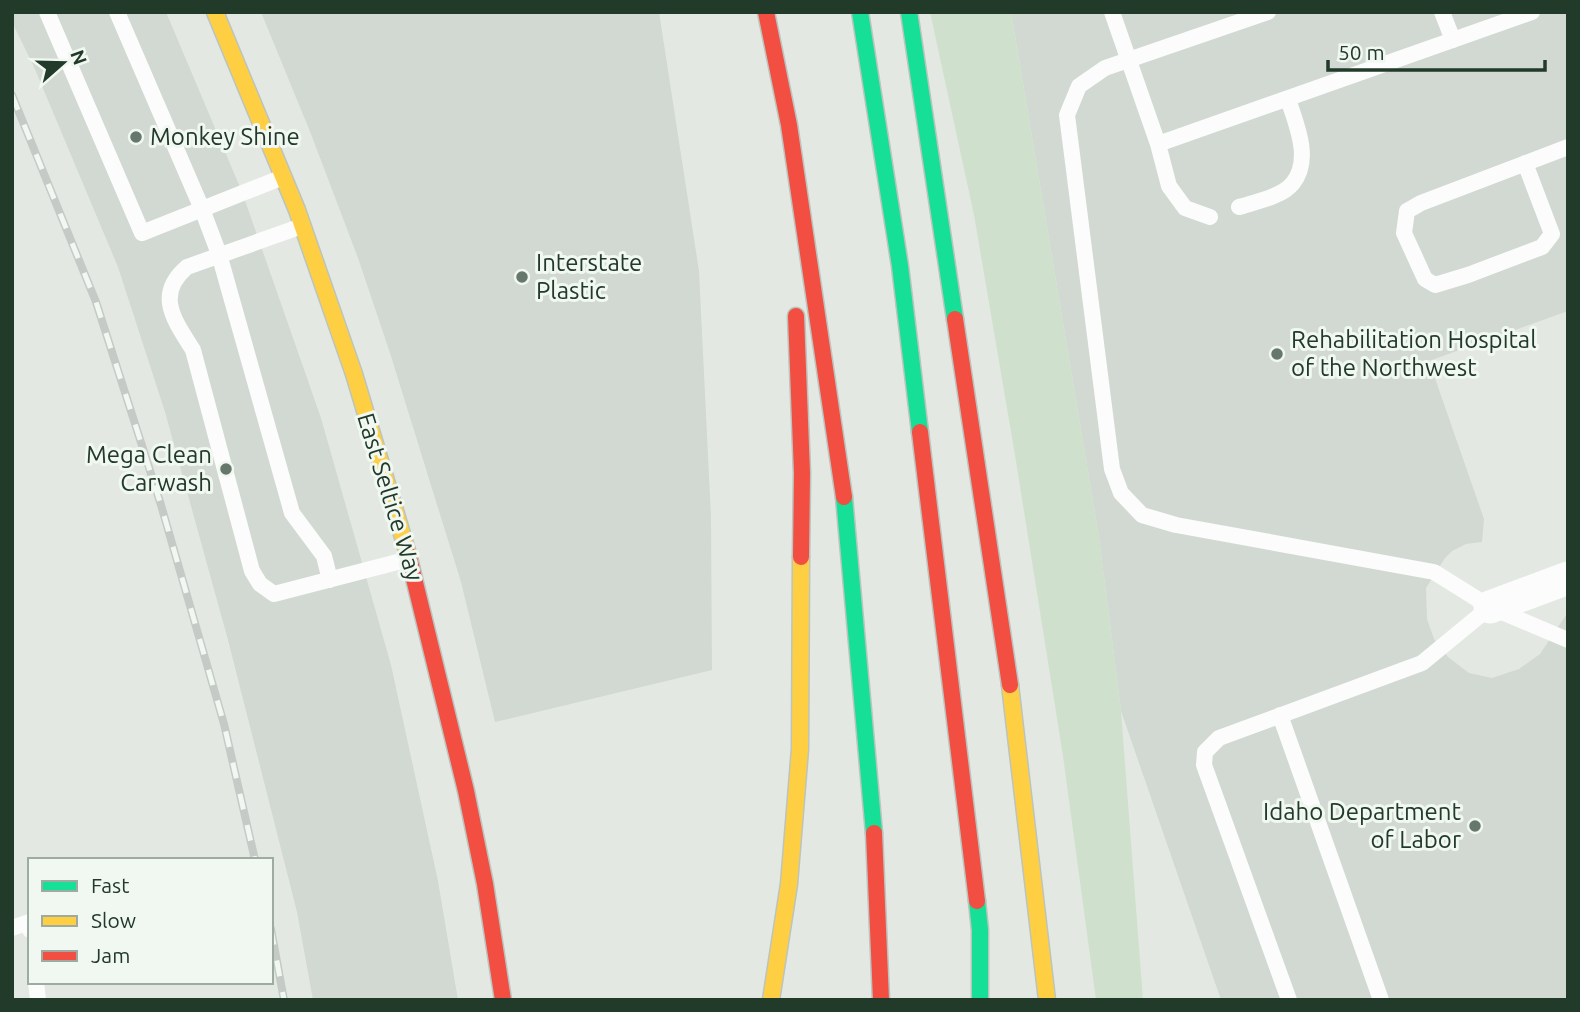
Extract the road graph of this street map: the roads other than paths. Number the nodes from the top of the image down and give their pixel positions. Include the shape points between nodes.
1 (47, 12) edge
2 (117, 12) edge
3 (215, 12) edge
4 (766, 12) edge
5 (860, 12) edge
6 (909, 12) edge
7 (1112, 12) edge
8 (1268, 12) edge
9 (1442, 12) edge
10 (1532, 12) edge
11 (1453, 40) junction
12 (1129, 59) junction
13 (1288, 99) junction
14 (789, 125) junction
15 (1158, 144) junction
16 (1568, 147) edge
17 (1525, 163) junction
18 (283, 177) junction
19 (1238, 207) dead end
20 (202, 209) junction
21 (1210, 217) dead end
22 (302, 226) junction
23 (219, 254) junction
24 (795, 278) dead end
25 (796, 306) dead end
26 (409, 559) junction
27 (1568, 578) edge
28 (330, 580) junction
29 (1490, 607) junction
30 (1568, 640) edge
31 (1280, 715) junction
32 (503, 1000) edge
33 (771, 1000) edge
34 (881, 1000) edge
35 (980, 1000) edge
36 (1047, 1000) edge
37 (1289, 1000) edge
38 (1381, 1000) edge

1 - 20 lane via 142,233
2 - 20 lane
3 - 18 main road, East Seltice Way
4 - 14 main road
5 - 35 main road via 902,280 980,930
6 - 36 main road via 1016,728
7 - 12 lane
8 - 12 lane
9 - 11 lane
10 - 11 lane
11 - 13 lane
12 - 15 lane
12 - 29 lane via 1079,86 1067,115 1112,470 1121,493 1142,515 1176,525 1434,572
13 - 15 lane
13 - 19 lane via 1301,138 1301,167 1292,184
14 - 24 main road
14 - 34 main road via 845,500 875,843
15 - 21 lane via 1169,186 1185,208
16 - 17 lane
17 - 17 lane via 1407,211 1404,233 1425,279 1434,285 1457,279 1542,247 1552,234
18 - 20 lane
18 - 22 main road, East Seltice Way
20 - 23 lane
22 - 23 lane
22 - 26 main road, East Seltice Way via 354,374
23 - 28 lane via 292,513 324,555
23 - 28 lane via 176,276 170,306 193,351 252,571 274,594
25 - 33 main road via 802,473 800,750 789,884
26 - 28 lane
26 - 32 main road, East Seltice Way via 466,791
27 - 29 street
29 - 30 lane
29 - 31 lane via 1422,663
31 - 37 lane via 1219,737 1205,752 1204,765
31 - 38 lane

